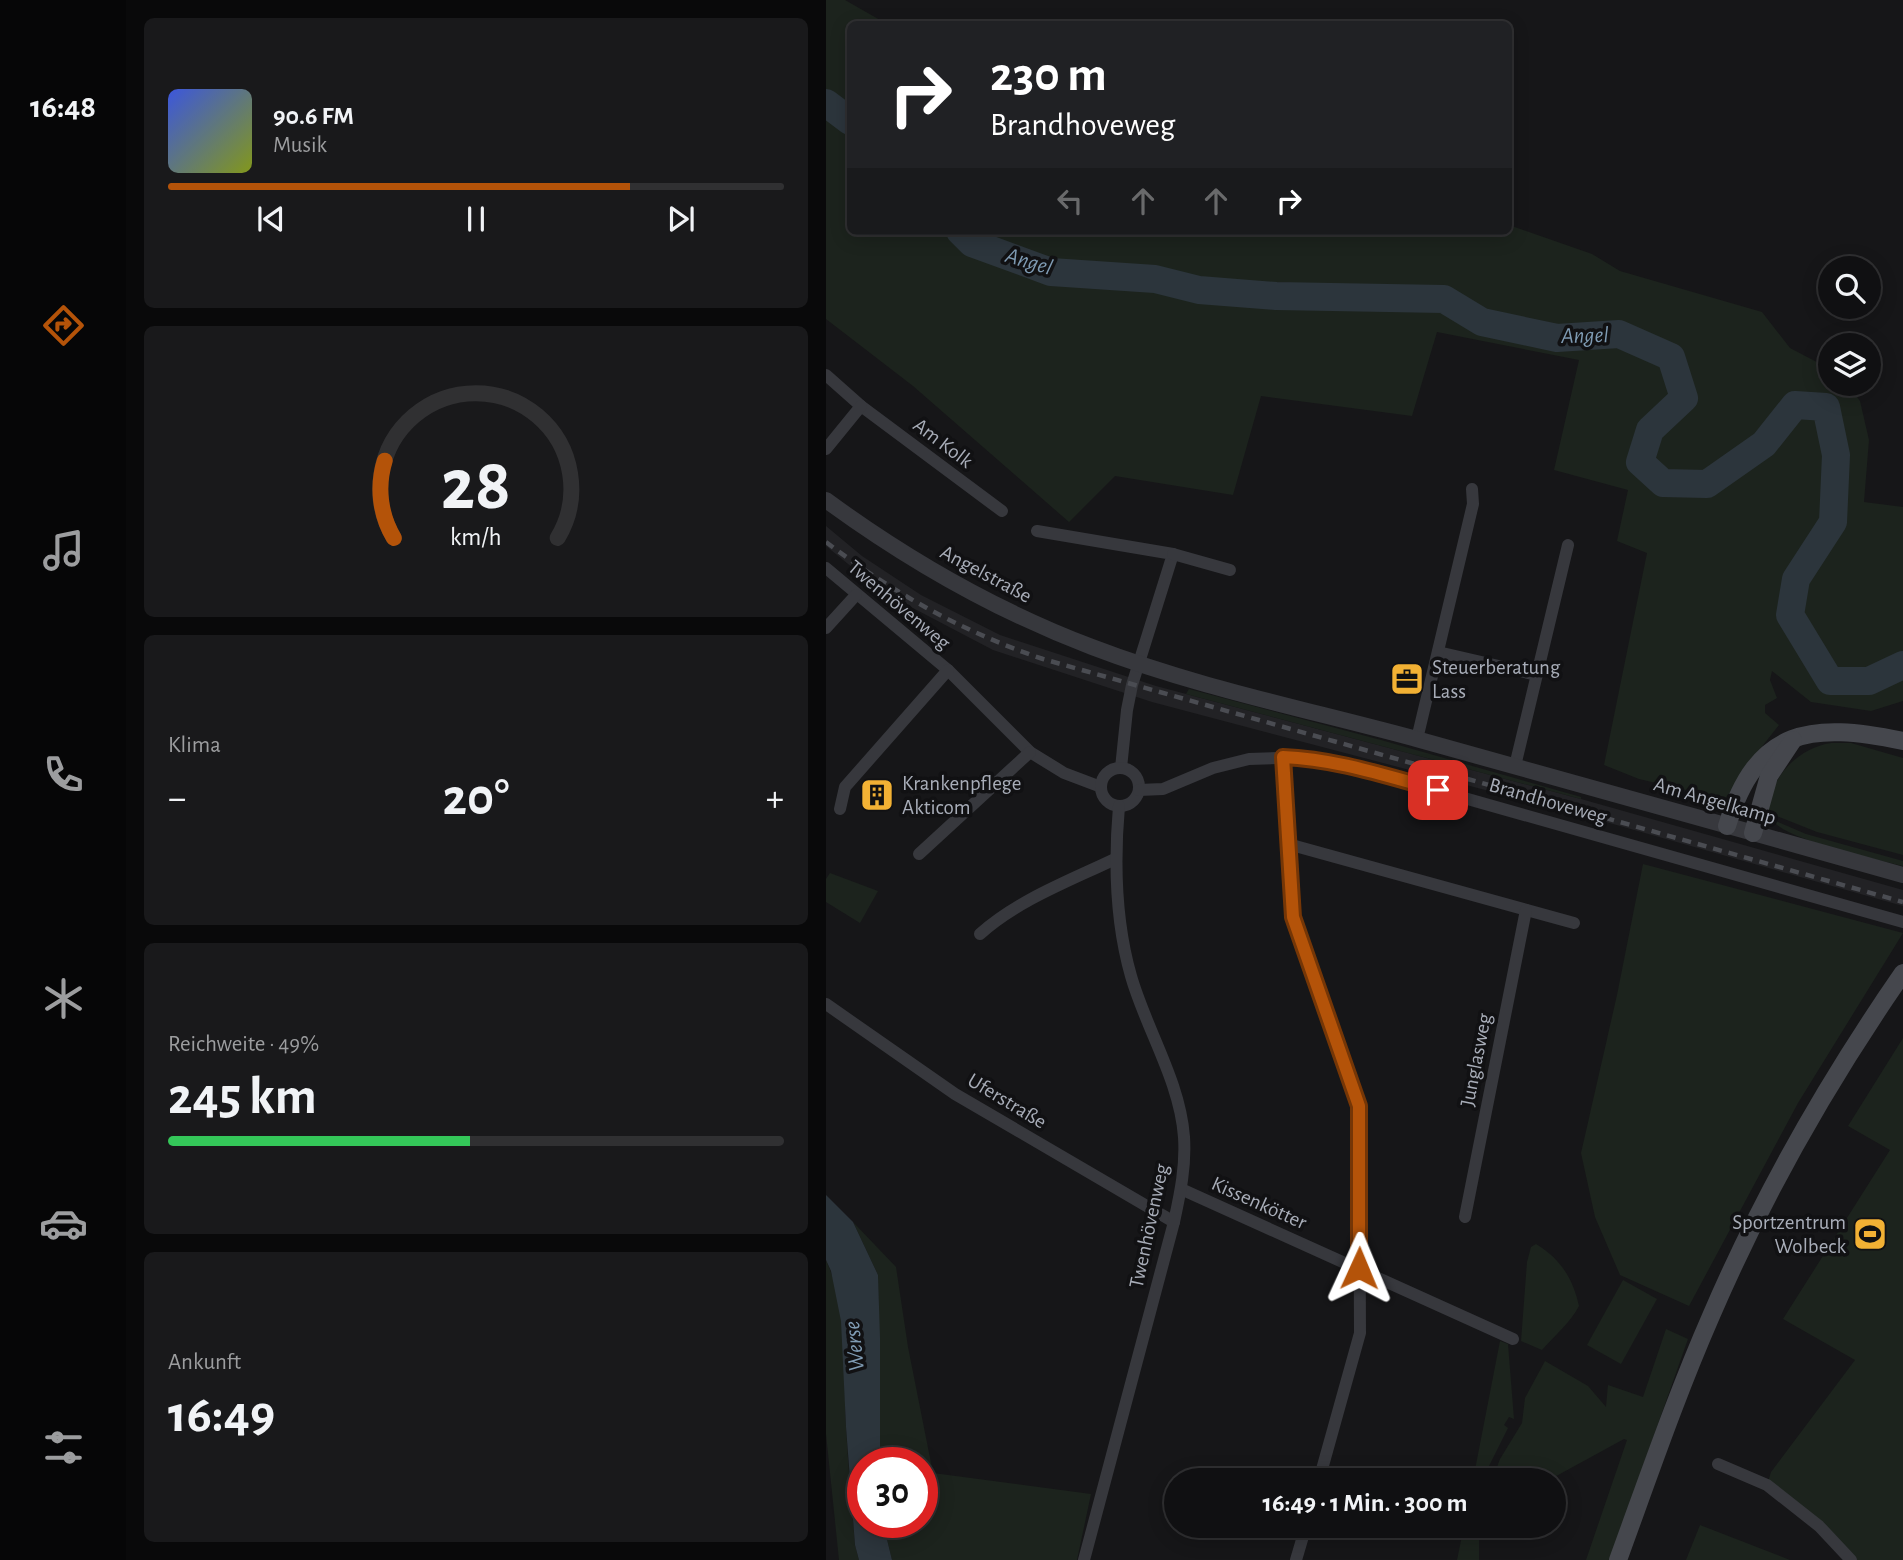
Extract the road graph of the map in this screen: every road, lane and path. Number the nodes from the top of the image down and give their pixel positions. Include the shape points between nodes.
1 (826, 375) edge
2 (861, 406) junction
3 (826, 449) edge
4 (1472, 489) dead end
5 (826, 500) edge
6 (1002, 511) dead end
7 (1037, 531) dead end
8 (1568, 545) dead end
9 (1172, 554) junction
10 (826, 568) edge
11 (1230, 570) dead end
12 (856, 595) junction
13 (826, 628) edge
14 (1438, 652) junction
15 (1139, 663) junction
16 (948, 670) junction
17 (1537, 675) junction
18 (1417, 739) junction
19 (1793, 740) junction
20 (1903, 741) edge
21 (1030, 752) junction
22 (1283, 757) junction
23 (1515, 766) junction
24 (1121, 768) junction
25 (1101, 787) junction
26 (1139, 790) junction
27 (1119, 806) junction
28 (840, 809) dead end
29 (1727, 826) junction
30 (1752, 833) junction
31 (1288, 844) junction
32 (919, 855) dead end
33 (1115, 859) junction
34 (1903, 875) edge
35 (1526, 910) junction
36 (1903, 922) edge
37 (1574, 923) dead end
38 (980, 934) dead end
39 (1903, 973) edge
40 (826, 1004) edge
41 (1181, 1189) junction
42 (1465, 1217) dead end
43 (1174, 1222) junction
44 (1359, 1268) junction
45 (1513, 1339) dead end
46 (1718, 1464) dead end
47 (1322, 1468) edge
48 (1302, 1538) edge
49 (1084, 1560) edge
50 (1296, 1560) edge
51 (1618, 1560) edge
52 (1851, 1560) edge

1 - 2 street, Am Kolk
2 - 3 street
2 - 6 street, Am Kolk
4 - 14 street via 1473,505
5 - 15 street, Angelstraße via 964,589 1045,628
7 - 9 street
8 - 17 street
9 - 11 street
9 - 15 street
10 - 12 street, Twenhövenweg
12 - 13 street
12 - 16 street, Twenhövenweg
14 - 17 street
14 - 18 street
15 - 18 street, Am Angelkamp via 1251,698
15 - 24 street via 1127,709
16 - 21 street, Twenhövenweg
16 - 28 street, Twenhövenweg via 845,786
17 - 23 street
18 - 23 street, Am Angelkamp
19 - 20 main road via 1840,730
19 - 29 main road via 1779,743 1757,765
19 - 30 main road via 1769,776
21 - 25 street, Twenhövenweg via 1064,773
21 - 32 street
22 - 26 street, Brandhoveweg via 1249,759 1163,789
22 - 31 street
22 - 36 street, Brandhoveweg via 1336,762
23 - 29 street, Am Angelkamp
24 - 25 street via 1108,773
24 - 26 street via 1134,774
25 - 27 street, Twenhövenweg via 1108,802
26 - 27 street via 1130,804
27 - 33 street, Twenhövenweg
29 - 30 street, Am Angelkamp
30 - 34 street, Am Angelkamp
31 - 35 street
31 - 44 street via 1293,917 1359,1106
33 - 38 street via 995,920
33 - 41 street, Twenhövenweg via 1120,928 1131,976 1175,1094 1184,1135
35 - 37 street
35 - 42 street, Junglasweg
39 - 51 main road via 1830,1083 1753,1225 1710,1317
40 - 43 street, Uferstraße via 955,1094
41 - 43 street, Twenhövenweg
41 - 44 street, Kissenkötter
43 - 49 street, Twenhövenweg
44 - 45 street, Kissenkötter
44 - 47 street via 1360,1332
46 - 52 street via 1767,1485 1819,1526
48 - 50 street

